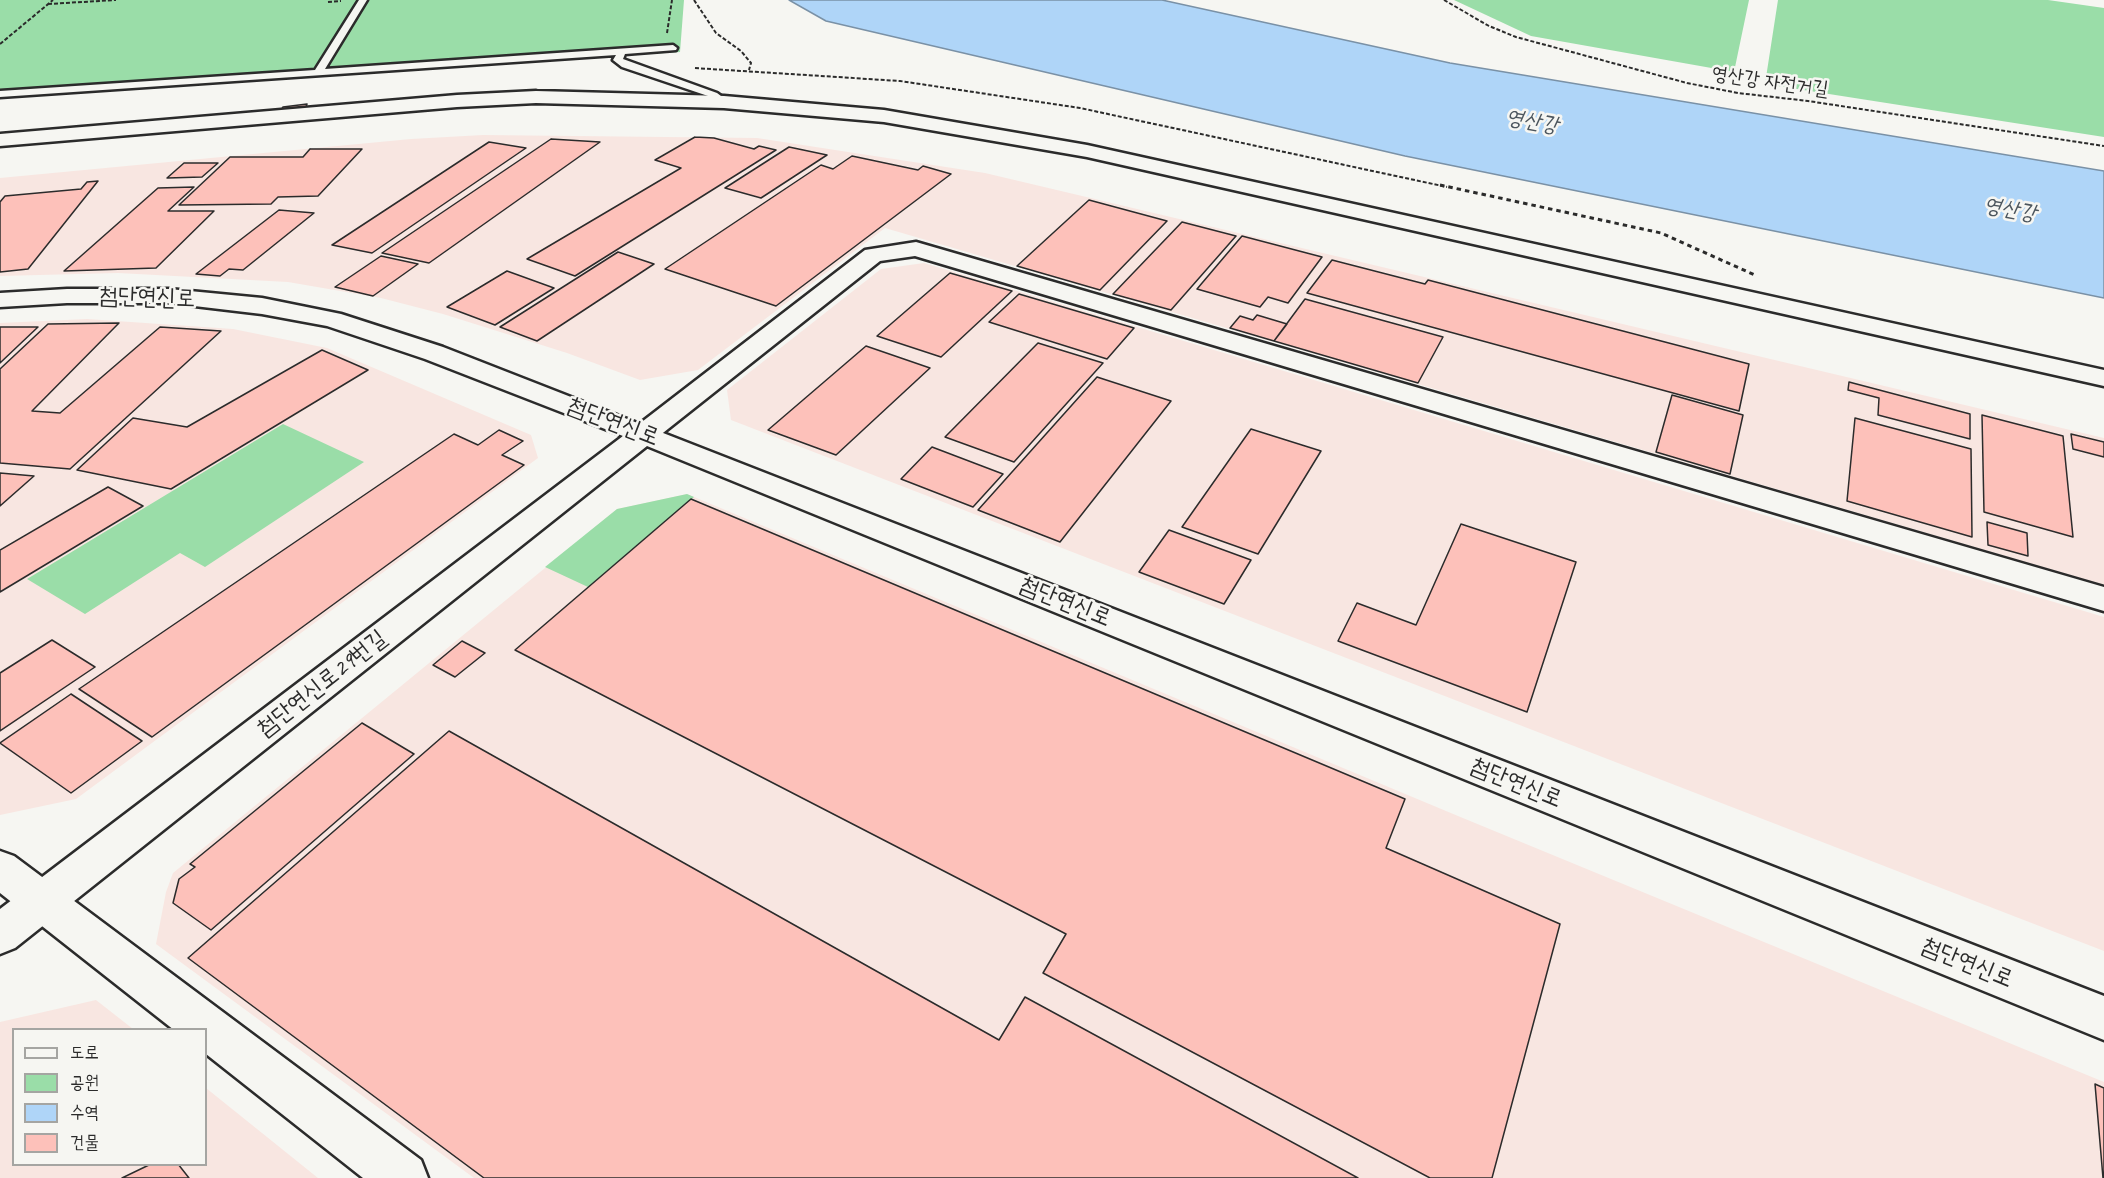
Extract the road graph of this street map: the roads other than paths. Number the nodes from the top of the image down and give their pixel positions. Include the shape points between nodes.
1 (363, 0) edge
2 (668, 49) road end
3 (622, 51) junction
4 (318, 72) junction
5 (0, 94) edge
6 (724, 102) junction
7 (0, 140) edge
8 (0, 300) edge
9 (2104, 378) edge
10 (644, 434) junction
11 (2104, 599) edge
12 (0, 869) edge
13 (42, 902) junction
14 (0, 934) edge
15 (2104, 1018) edge
16 (207, 1028) edge
17 (207, 1028) edge
18 (403, 1178) edge

1 - 4 lane
2 - 3 lane
3 - 4 lane
3 - 6 lane via 618,60 625,65 714,95
4 - 5 lane
6 - 7 street via 536,97 469,100
6 - 9 street via 884,116 1044,141
8 - 10 street, 첨단연신로 via 169,296 262,306 332,319 434,353
10 - 11 street, 첨단연신로29번길 via 873,255 916,249
10 - 13 street, 첨단연신로29번길
10 - 15 street, 첨단연신로
12 - 13 street
13 - 14 street, 첨단연신로29번길
13 - 16 street
17 - 18 street

